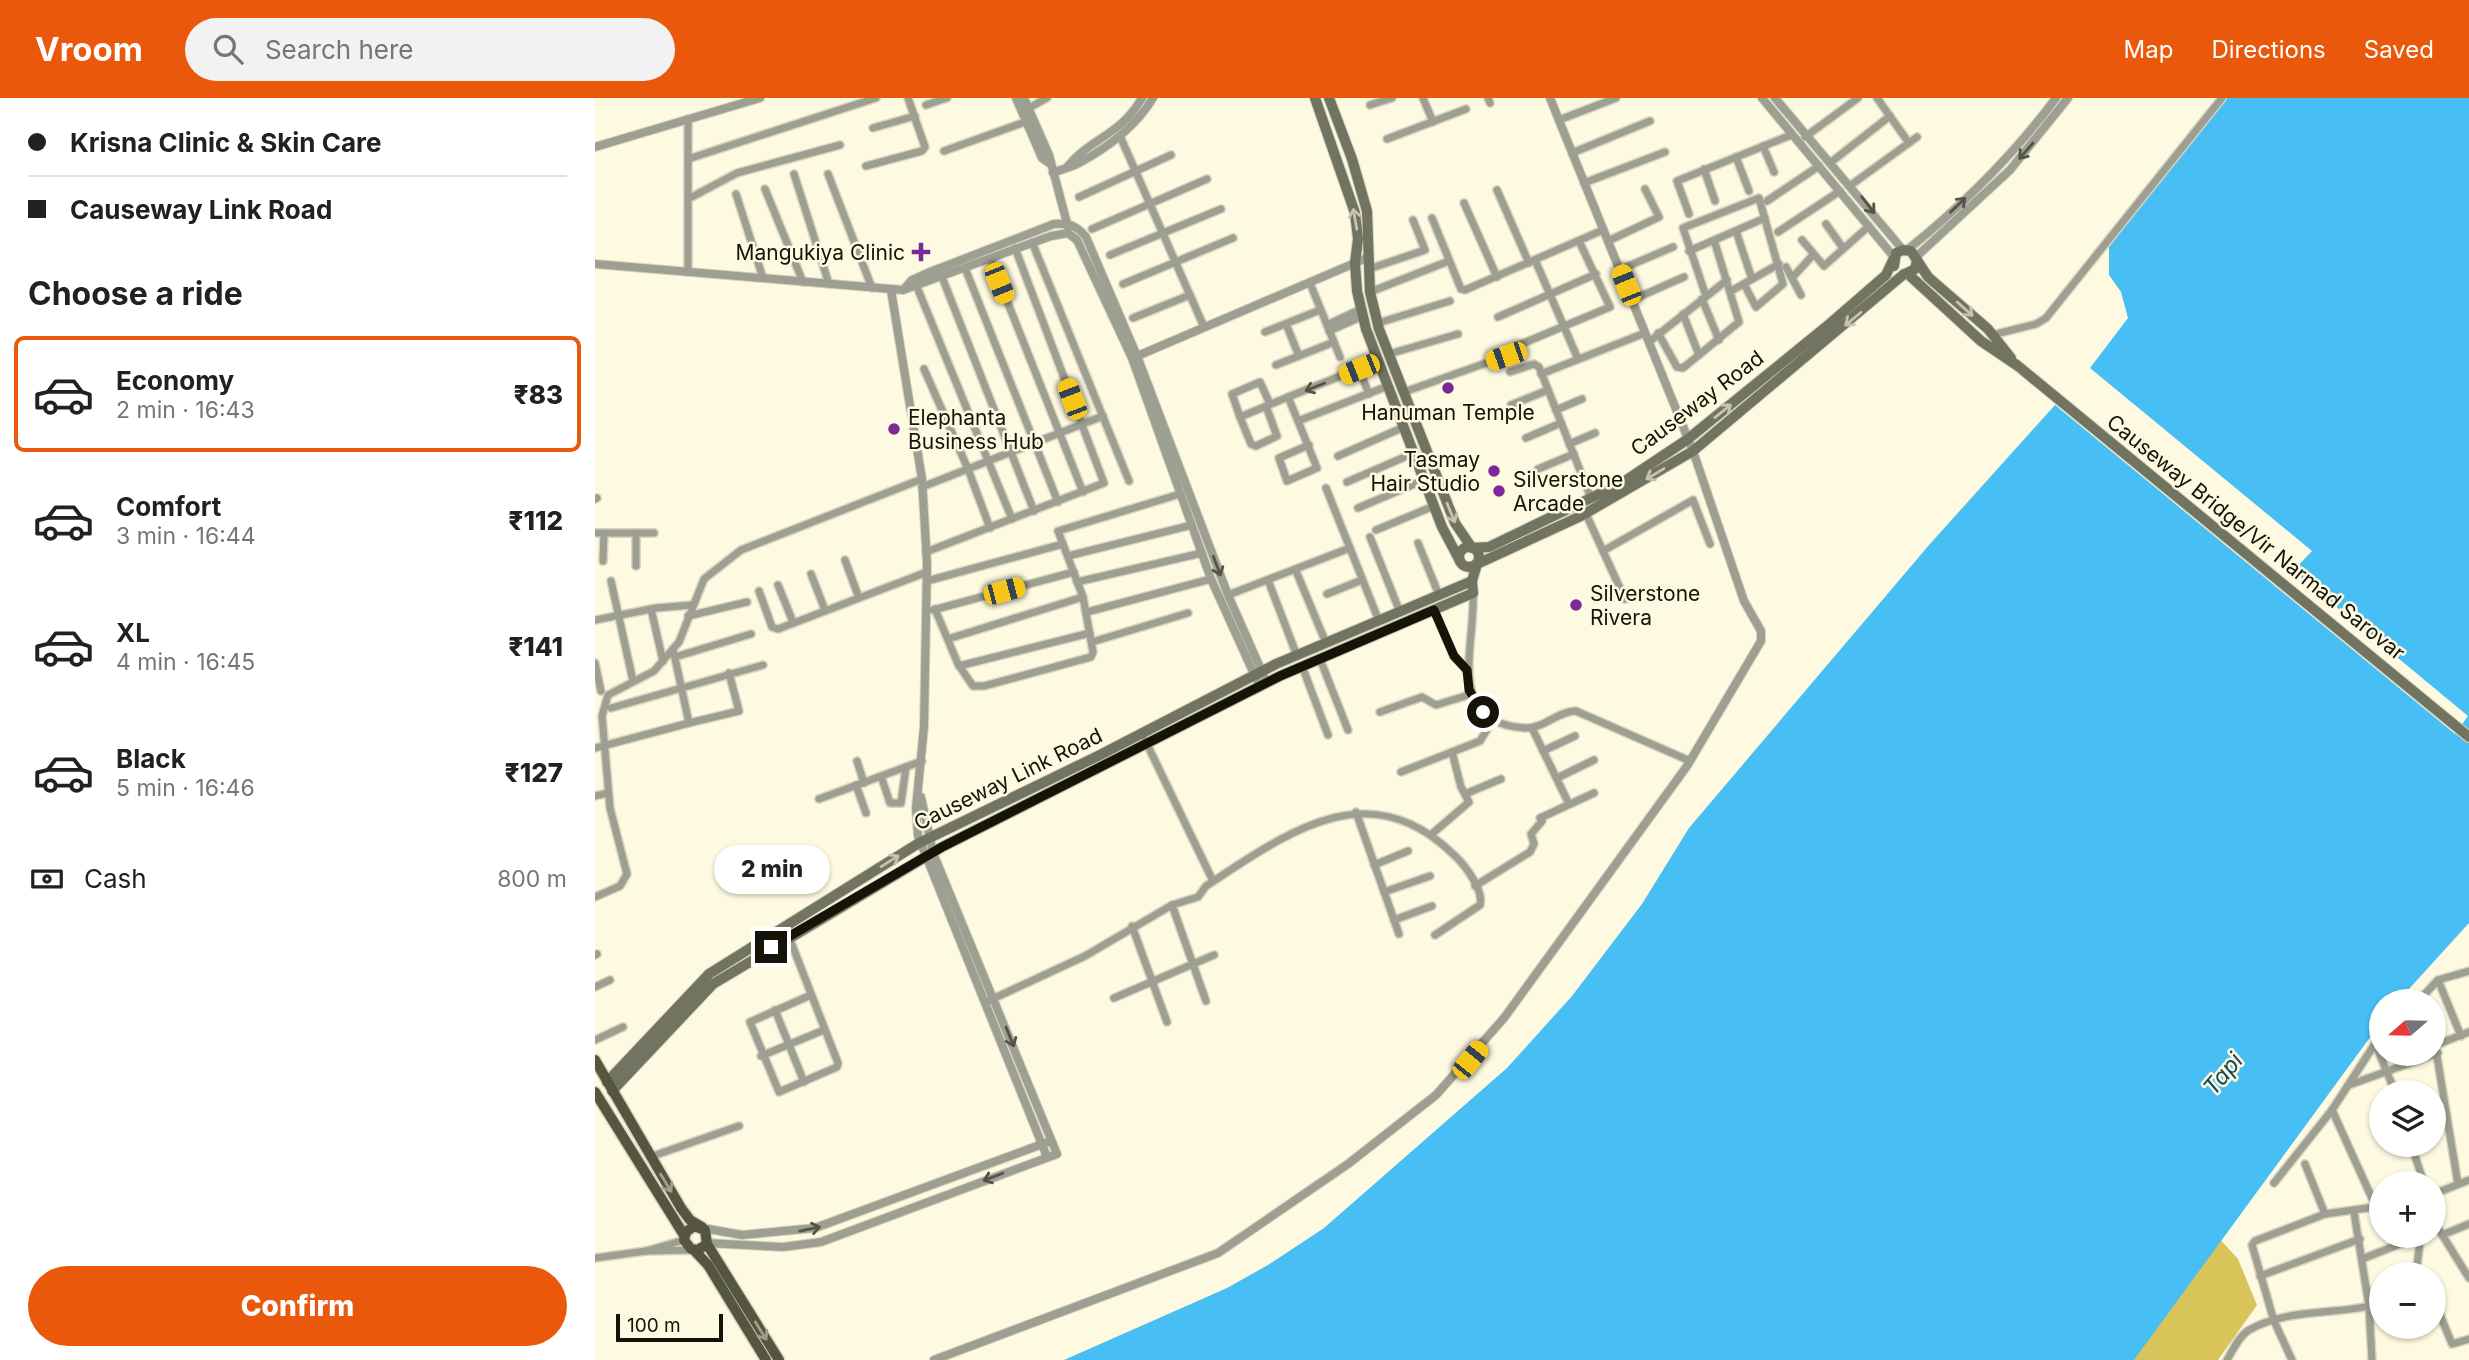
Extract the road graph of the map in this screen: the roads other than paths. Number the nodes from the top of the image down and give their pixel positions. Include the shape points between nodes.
1 (760, 98) edge
2 (877, 98) edge
3 (908, 98) edge
4 (947, 98) edge
5 (1016, 98) edge
6 (1024, 98) edge
7 (1047, 98) edge
8 (1142, 98) edge
9 (1153, 98) edge
10 (1315, 98) edge
11 (1329, 98) edge
12 (1392, 98) edge
13 (1423, 98) edge
14 (1550, 98) edge
15 (1616, 98) edge
16 (1762, 98) edge
17 (1775, 98) edge
18 (1859, 98) edge
19 (1877, 98) edge
20 (2056, 98) edge
21 (2068, 98) edge
22 (2222, 98) edge
23 (1605, 100) edge
24 (926, 105) dead end
25 (1370, 105) dead end
26 (1029, 107) junction
27 (1466, 109) dead end
28 (915, 116) junction
29 (1889, 116) junction
30 (688, 120) junction
31 (1559, 120) junction
32 (1650, 121) dead end
33 (1025, 122) junction
34 (1433, 122) junction
35 (873, 128) dead end
36 (1120, 135) junction
37 (1791, 135) junction
38 (1805, 137) junction
39 (1917, 137) dead end
40 (1387, 139) dead end
41 (1909, 143) junction
42 (839, 145) dead end
43 (1763, 146) junction
44 (595, 147) edge
45 (944, 150) dead end
46 (1665, 152) dead end
47 (1572, 153) junction
48 (1171, 155) dead end
49 (1736, 158) junction
50 (688, 159) junction
51 (1049, 163) junction
52 (1830, 163) junction
53 (866, 166) dead end
54 (1068, 166) junction
55 (1819, 166) junction
56 (1704, 169) junction
57 (1135, 171) junction
58 (1774, 172) dead end
59 (1053, 173) junction
60 (794, 174) dead end
61 (828, 174) dead end
62 (1206, 178) dead end
63 (1584, 183) junction
64 (1851, 185) junction
65 (765, 189) dead end
66 (1645, 189) dead end
67 (1497, 190) dead end
68 (1749, 191) dead end
69 (1840, 191) junction
70 (736, 194) dead end
71 (1079, 197) dead end
72 (688, 198) junction
73 (1715, 201) dead end
74 (1767, 201) dead end
75 (1150, 203) junction
76 (1464, 203) dead end
77 (1221, 209) dead end
78 (1689, 214) dead end
79 (1431, 218) dead end
80 (1765, 218) junction
81 (1413, 220) dead end
82 (1067, 223) junction
83 (1826, 224) dead end
84 (1869, 226) junction
85 (1092, 229) dead end
86 (1603, 230) junction
87 (1736, 231) junction
88 (1778, 232) dead end
89 (1068, 233) junction
90 (1163, 233) junction
91 (1233, 238) dead end
92 (1714, 240) junction
93 (1802, 240) dead end
94 (1579, 241) junction
95 (1608, 241) junction
96 (1032, 242) junction
97 (1674, 247) dead end
98 (1015, 248) junction
99 (1843, 248) junction
100 (1689, 251) junction
101 (1899, 254) junction
102 (1110, 255) dead end
103 (1813, 256) junction
104 (1369, 257) junction
105 (989, 258) junction
106 (1917, 259) junction
107 (1449, 261) junction
108 (1175, 262) junction
109 (1532, 262) junction
110 (1355, 263) junction
111 (595, 264) edge
112 (1783, 265) junction
113 (965, 268) junction
114 (1369, 270) junction
115 (1619, 270) junction
116 (688, 272) junction
117 (1596, 274) junction
118 (1907, 274) junction
119 (942, 276) junction
120 (1497, 277) junction
121 (1684, 277) dead end
122 (763, 278) junction
123 (1792, 278) junction
124 (1752, 279) junction
125 (1727, 280) junction
126 (803, 282) junction
127 (829, 284) junction
128 (1744, 284) junction
129 (1123, 285) dead end
130 (917, 287) junction
131 (872, 288) junction
132 (1312, 288) dead end
133 (891, 290) junction
134 (903, 290) junction
135 (1731, 291) junction
136 (1370, 292) junction
137 (1551, 293) junction
138 (1189, 295) junction
139 (1801, 295) dead end
140 (1704, 297) junction
141 (1632, 300) junction
142 (1450, 301) dead end
143 (1320, 310) junction
144 (1362, 313) junction
145 (1682, 314) junction
146 (1498, 317) dead end
147 (1133, 318) dead end
148 (1378, 323) junction
149 (1286, 324) junction
150 (1565, 326) junction
151 (1204, 327) junction
152 (1328, 328) junction
153 (1265, 332) dead end
154 (1658, 333) junction
155 (1458, 334) dead end
156 (1992, 335) junction
157 (1647, 337) junction
158 (1719, 340) junction
159 (1334, 342) junction
160 (1389, 354) junction
161 (1699, 355) junction
162 (1299, 356) junction
163 (1134, 357) junction
164 (1340, 357) dead end
165 (1578, 359) junction
166 (1378, 361) junction
167 (1276, 365) dead end
168 (2018, 366) junction
169 (925, 369) dead end
170 (1359, 369) junction
171 (1510, 372) dead end
172 (1541, 374) junction
173 (1388, 386) junction
174 (1548, 390) junction
175 (1404, 392) junction
176 (1369, 394) junction
177 (1288, 397) junction
178 (1582, 399) dead end
179 (1268, 405) junction
180 (1511, 405) dead end
181 (1556, 410) junction
182 (1103, 416) junction
183 (1240, 417) junction
184 (1298, 421) junction
185 (1561, 423) junction
186 (1081, 425) junction
187 (1404, 427) junction
188 (1059, 433) junction
189 (1595, 433) dead end
190 (1526, 438) dead end
191 (1688, 439) junction
192 (1034, 443) junction
193 (1569, 444) junction
194 (1309, 445) junction
195 (1693, 451) junction
196 (1011, 452) junction
197 (1414, 453) junction
198 (1574, 454) junction
199 (1338, 456) dead end
200 (989, 461) junction
201 (968, 469) junction
202 (1538, 469) dead end
203 (1424, 480) junction
204 (1129, 481) dead end
205 (1347, 482) dead end
206 (922, 483) junction
207 (1325, 488) dead end
208 (1083, 492) junction
209 (1181, 494) junction
210 (1591, 498) junction
211 (1058, 502) junction
212 (1434, 506) junction
213 (1358, 508) dead end
214 (1034, 511) junction
215 (1585, 513) junction
216 (1012, 519) junction
217 (1192, 525) junction
218 (990, 528) junction
219 (1376, 530) dead end
220 (595, 533) edge
221 (604, 533) junction
222 (636, 533) junction
223 (654, 533) dead end
224 (1370, 537) dead end
225 (1418, 543) dead end
226 (1063, 544) junction
227 (1710, 544) dead end
228 (1350, 548) junction
229 (1472, 548) junction
230 (1603, 551) junction
231 (926, 552) junction
232 (1202, 553) junction
233 (1069, 556) junction
234 (603, 561) dead end
235 (845, 561) dead end
236 (1461, 563) junction
237 (1477, 564) junction
238 (636, 566) dead end
239 (1296, 571) junction
240 (1074, 572) junction
241 (811, 574) dead end
242 (927, 577) junction
243 (1211, 579) junction
244 (611, 580) dead end
245 (1268, 580) junction
246 (1363, 580) junction
247 (1472, 581) junction
248 (1077, 582) junction
249 (778, 585) dead end
250 (759, 592) dead end
251 (1473, 593) junction
252 (1328, 594) dead end
253 (1228, 595) junction
254 (1439, 596) junction
255 (1083, 597) junction
256 (859, 598) junction
257 (1625, 599) dead end
258 (747, 602) dead end
259 (692, 605) junction
260 (651, 609) junction
261 (825, 610) junction
262 (931, 610) junction
263 (1434, 610) junction
264 (1087, 612) junction
265 (1400, 612) junction
266 (1188, 613) dead end
267 (620, 615) junction
268 (688, 616) junction
269 (595, 620) edge
270 (1379, 621) junction
271 (793, 622) junction
272 (751, 634) dead end
273 (1091, 638) junction
274 (948, 639) junction
275 (1327, 643) junction
276 (674, 653) junction
277 (1297, 656) junction
278 (1320, 659) junction
279 (663, 661) junction
280 (595, 663) edge
281 (763, 665) dead end
282 (959, 666) junction
283 (1301, 666) junction
284 (1467, 670) junction
285 (729, 673) junction
286 (1258, 673) junction
287 (633, 681) junction
288 (1263, 685) junction
289 (681, 687) junction
290 (616, 690) junction
291 (598, 692) edge
292 (1472, 694) junction
293 (611, 708) dead end
294 (1380, 712) dead end
295 (1493, 720) junction
296 (689, 723) junction
297 (1532, 728) junction
298 (1348, 730) dead end
299 (1142, 734) junction
300 (1328, 735) dead end
301 (1575, 736) dead end
302 (2469, 737) edge
303 (1147, 745) junction
304 (605, 746) junction
305 (595, 748) edge
306 (1543, 751) junction
307 (1452, 752) junction
308 (1594, 760) dead end
309 (857, 761) dead end
310 (922, 761) junction
311 (1690, 761) junction
312 (906, 767) junction
313 (1401, 772) dead end
314 (881, 776) junction
315 (1557, 778) junction
316 (1501, 779) dead end
317 (860, 784) junction
318 (608, 793) junction
319 (1594, 793) dead end
320 (1465, 794) junction
321 (595, 796) edge
322 (819, 799) dead end
323 (1569, 804) junction
324 (1356, 812) junction
325 (866, 813) dead end
326 (1433, 833) junction
327 (924, 840) junction
328 (1408, 851) dead end
329 (929, 855) junction
330 (1374, 865) junction
331 (1430, 876) dead end
332 (1213, 881) junction
333 (1475, 886) junction
334 (1384, 892) junction
335 (595, 897) edge
336 (1172, 905) junction
337 (1432, 906) dead end
338 (1394, 920) junction
339 (1132, 926) junction
340 (1399, 934) dead end
341 (1434, 935) dead end
342 (789, 936) junction
343 (1214, 955) dead end
344 (1192, 965) junction
345 (2469, 971) edge
346 (610, 980) dead end
347 (2438, 980) junction
348 (1151, 982) junction
349 (595, 987) edge
350 (2431, 989) edge
351 (811, 995) junction
352 (1114, 998) dead end
353 (990, 1000) junction
354 (1206, 1001) dead end
355 (775, 1010) junction
356 (1167, 1022) dead end
357 (622, 1027) dead end
358 (824, 1030) junction
359 (2469, 1032) edge
360 (2461, 1036) junction
361 (595, 1040) edge
362 (2447, 1041) edge
363 (789, 1044) junction
364 (2369, 1052) edge
365 (761, 1056) junction
366 (595, 1060) edge
367 (2386, 1066) edge
368 (2397, 1066) edge
369 (2439, 1066) edge
370 (2388, 1071) junction
371 (2391, 1080) edge
372 (804, 1082) junction
373 (2348, 1085) junction
374 (609, 1086) junction
375 (595, 1092) edge
376 (2332, 1111) junction
377 (739, 1126) dead end
378 (1052, 1141) junction
379 (1043, 1144) junction
380 (650, 1157) junction
381 (1047, 1157) junction
382 (2305, 1164) dead end
383 (2469, 1180) edge
384 (2274, 1183) dead end
385 (2458, 1184) junction
386 (2369, 1186) edge
387 (2446, 1189) edge
388 (2369, 1208) edge
389 (2354, 1212) junction
390 (2325, 1214) junction
391 (2469, 1224) edge
392 (703, 1228) junction
393 (2446, 1233) edge
394 (684, 1237) junction
395 (2360, 1239) junction
396 (2446, 1241) edge
397 (707, 1243) junction
398 (2390, 1248) edge
399 (694, 1250) junction
400 (646, 1251) junction
401 (595, 1258) edge
402 (2363, 1259) junction
403 (712, 1263) junction
404 (2260, 1276) junction
405 (2469, 1278) edge
406 (2369, 1306) joint
407 (2274, 1321) junction
408 (2446, 1329) edge
409 (2371, 1339) edge
410 (2469, 1339) edge
411 (766, 1360) edge
412 (779, 1360) edge
413 (934, 1360) edge
414 (2227, 1360) edge
415 (2292, 1360) edge
416 (2372, 1360) edge

1 - 30 street
2 - 50 street
3 - 28 street
4 - 24 street
5 - 33 street
6 - 26 street
7 - 26 street
8 - 54 street via 1117,130
9 - 36 street
110 -> 10 main road via 1355,213
11 - 104 main road via 1367,211
12 - 25 street
13 - 34 street
14 - 31 street
15 - 23 street
16 - 37 street
17 - 38 street
18 - 38 street
19 - 29 street
101 -> 20 street via 1933,229 2000,164
21 -> 106 street via 2010,170
22 - 156 street via 2046,318
23 - 31 street
26 - 51 street
27 - 34 street
28 - 35 street
28 - 53 street via 925,143 922,151
29 - 41 street
29 - 52 street
30 - 44 street
30 - 50 street
31 - 47 street
32 - 47 street
33 - 45 street
33 - 51 street via 1042,158
34 - 40 street
36 - 54 street
36 - 57 street
37 - 43 street
37 - 55 street
38 - 52 street
39 - 41 street
41 - 64 street
42 - 72 street via 737,173
43 - 49 street
43 - 58 street
46 - 63 street
47 - 63 street
48 - 57 street
49 - 56 street
49 - 68 street
50 - 72 street
51 - 59 street
52 - 64 street
54 - 59 street
55 - 69 street
55 - 74 street
56 - 73 street
56 - 78 street via 1677,181
57 - 71 street
57 - 75 street
59 - 82 street
60 - 127 street
61 - 131 street
62 - 75 street
63 - 86 street
64 -> 101 street
65 - 126 street
66 - 95 street via 1659,217
67 - 109 street
69 - 84 street
69 - 88 street
70 - 122 street
72 - 116 street
75 - 85 street
75 - 90 street
76 - 120 street
77 - 90 street
79 - 107 street
80 - 87 street
80 - 100 street via 1759,198 1686,226 1682,231
80 - 112 street
81 - 114 street via 1425,250
82 - 89 street
82 - 134 street via 930,272
82 - 163 street via 1086,237
83 - 99 street
84 - 99 street
84 - 101 street
86 - 94 street
86 - 95 street
87 - 92 street
87 - 124 street
89 - 96 street
89 - 163 street via 1077,240
90 - 102 street
90 - 108 street
91 - 108 street
92 - 100 street
92 - 125 street
93 - 103 street
94 - 109 street
94 - 117 street
95 - 115 street
96 - 98 street
96 - 182 street
97 - 115 street
98 - 105 street
98 - 186 street
99 - 103 street via 1824,266
100 - 140 street
101 - 106 main road
101 - 118 main road via 1894,268
191 -> 101 main road, Causeway Road via 1886,275
103 - 123 street
104 - 110 street
104 - 114 main road
105 - 113 street
105 - 188 street
106 - 118 main road, Causeway Road via 1915,269
106 -> 156 main road via 1929,277
107 - 120 street via 1461,289
107 - 136 street
108 - 129 street
108 - 138 street
109 - 120 street
109 - 137 street
110 - 144 main road
110 - 151 street
111 - 116 street
112 - 123 street
112 - 124 street
112 - 128 street via 1783,284 1759,307 1754,306
113 - 119 street
113 - 192 street
114 - 136 main road
115 - 141 street
116 - 122 street
117 - 137 street
117 - 150 street via 1609,307
118 - 168 main road via 1980,341
118 -> 195 main road, Causeway Road
119 - 130 street
119 - 196 street
121 - 141 street
122 - 126 street
123 - 139 street
124 - 128 street
125 - 135 street
125 - 140 street
126 - 127 street
127 - 131 street
128 - 135 street
130 - 134 street
130 - 200 street
131 - 133 street
132 - 143 street
133 - 134 street
133 - 206 street
135 - 158 street via 1739,322
136 - 148 main road
137 - 146 street
137 - 150 street
138 - 147 street
138 - 151 street
140 - 145 street
140 - 158 street
141 - 157 street
142 - 148 street
143 - 149 street
143 - 152 street
144 - 152 street
144 - 166 main road
145 - 154 street
145 - 161 street
148 - 160 main road
149 - 153 street
149 - 162 street
150 - 165 street
150 - 175 street
151 - 163 street
152 - 159 street
154 - 157 street
154 - 161 street via 1679,369
155 - 160 street
156 - 168 main road
157 - 165 street
157 - 191 street
158 - 161 street
159 - 162 street
159 - 164 street
160 - 175 main road
162 - 167 street
163 - 209 street
163 -> 253 street
165 - 172 street
166 - 170 street
166 - 173 main road
168 - 302 main road, Causeway Bridge/Vir Narmad Sarovar
169 - 201 street
170 - 176 street
170 -> 177 street
171 - 172 street via 1534,365
172 - 174 street
173 - 176 street
173 - 187 main road
174 - 180 street
174 - 181 street
175 -> 229 main road via 1455,523
176 - 184 street
177 - 179 street
177 - 184 street
178 - 181 street
179 - 183 street
179 - 183 street via 1260,382 1234,391 1232,398
179 - 183 street via 1277,436 1256,446
181 - 185 street
182 - 186 street
182 - 204 street
184 - 194 street
185 - 190 street
185 - 193 street
186 - 188 street
186 - 208 street via 1104,478 1102,485
187 - 197 main road
187 - 199 street
188 - 192 street
188 - 208 street
189 - 193 street
191 - 195 street
191 - 210 main road, Causeway Road
192 - 196 street
192 - 211 street
193 - 198 street
194 - 194 street via 1279,458 1287,481 1316,470
195 -> 215 main road, Causeway Road
195 - 311 street via 1744,601 1762,635
196 - 200 street
196 - 214 street
197 - 203 main road
197 - 205 street
198 - 202 street
198 - 210 street
200 - 201 street
200 - 216 street
201 - 206 street
201 - 218 street
203 - 212 main road
203 - 213 street
206 - 231 street
206 - 259 street via 741,551 704,579
207 - 228 street
208 - 211 street
209 - 217 street
209 - 226 street via 1058,531
210 - 229 main road, Causeway Road via 1489,547
211 - 214 street
212 - 219 street
212 - 236 main road
214 - 216 street
215 - 230 street
215 - 237 main road, Causeway Road
216 - 218 street
217 - 232 street
217 - 233 street
218 - 231 street
220 - 221 street
221 - 222 street
221 - 234 street
222 - 223 street
222 - 238 street
224 - 265 street
225 - 254 street
226 - 233 street
226 - 242 street
227 - 230 street via 1693,500
228 - 239 street
228 - 246 street
229 - 236 main road via 1463,550
229 - 237 main road via 1478,554
230 - 257 street
231 - 242 street
232 - 243 street
232 - 248 street
233 - 240 street
235 - 256 street
236 - 237 main road
236 - 247 main road
237 - 247 main road
239 - 245 street
239 - 275 street
240 - 248 street
240 - 262 street
241 - 261 street
242 - 256 street
242 - 262 street
243 - 264 street
243 - 286 street
244 - 267 street
245 - 253 street
245 - 277 street
246 - 252 street
246 - 270 street
247 - 251 main road
247 - 254 main road, Causeway Link Road
248 - 255 street
249 - 271 street
250 - 271 street via 772,627
251 - 263 main road, Causeway Link Road
251 - 284 street
253 - 286 street
254 - 265 main road, Causeway Link Road
255 - 264 street
255 - 274 street
256 - 261 street
258 - 268 street
259 - 260 street
259 - 268 street
260 - 267 street
260 - 279 street
261 - 271 street
262 - 274 street
262 - 310 street
263 - 278 main road, Causeway Link Road
263 - 284 street via 1454,656
264 - 273 street
265 - 270 main road, Causeway Link Road
266 - 273 street
267 - 269 street
267 - 287 street
268 - 276 street
270 - 275 main road, Causeway Link Road
272 - 276 street
273 - 282 street
273 - 282 street via 1091,657 984,686 973,686
274 - 282 street
275 - 277 main road, Causeway Link Road
276 - 279 street
276 - 289 street
277 - 286 main road, Causeway Link Road
278 - 283 main road, Causeway Link Road
278 - 298 street
279 - 287 street
280 - 291 street
281 - 285 street
283 - 288 main road, Causeway Link Road
283 - 300 street
284 - 292 street
285 - 289 street
285 - 296 street via 739,711
286 - 288 street
286 - 299 main road, Causeway Link Road
287 - 290 street
288 - 303 main road, Causeway Link Road
289 - 293 street
289 - 296 street
290 - 291 street
290 - 304 street via 608,695 602,716
292 - 294 street via 1436,705 1422,697
292 - 295 street
295 - 297 street
295 - 307 street via 1480,741
296 - 304 street
297 - 306 street
297 - 311 street via 1576,711
299 - 303 street
299 - 327 main road, Causeway Link Road
301 - 306 street
303 - 329 main road, Causeway Link Road
303 - 332 street
304 - 305 street
304 - 318 street
306 - 315 street
307 - 313 street
307 - 320 street
308 - 315 street
309 - 317 street
310 - 312 street
310 - 327 street via 916,808
311 - 413 street via 1504,1018 1436,1095 1347,1164 1218,1252
312 - 314 street
312 - 314 street via 901,803 890,803
314 - 317 street
315 - 323 street
316 - 320 street
317 - 322 street
317 - 325 street
318 - 321 street
318 - 335 street via 627,874 620,886
319 - 323 street
320 - 326 street via 1469,802
323 - 333 street via 1541,819 1531,834 1534,844 1530,852
324 - 326 street via 1389,815
324 - 330 street
324 - 332 street via 1280,837
326 - 333 street via 1464,864
327 - 329 street
374 -> 327 main road, Causeway Link Road via 709,974
328 - 330 street
329 - 342 main road, Causeway Link Road
329 - 353 street
330 - 334 street
331 - 334 street
332 - 336 street via 1198,897
333 - 341 street via 1481,897 1477,905
334 - 338 street
336 - 339 street
336 - 344 street
337 - 338 street
338 - 340 street
339 - 348 street
339 - 353 street via 1085,956
342 - 351 street
342 - 374 main road, Causeway Link Road via 704,991
343 - 344 street
344 - 348 street
344 - 354 street
345 - 347 street
346 - 349 street
347 - 350 street
347 - 360 street
348 - 352 street
348 - 356 street
351 - 355 street
351 - 358 street
353 -> 378 street
353 - 379 street
355 - 363 street
355 - 365 street via 750,1022
357 - 361 street
358 - 363 street
358 - 372 street via 837,1067
359 - 360 street
360 - 362 street
363 - 365 street
363 - 372 street
364 - 373 street
365 - 372 street via 776,1091
366 - 374 main road
367 - 370 street
368 - 370 street
369 - 385 street
370 - 371 street
370 - 373 street
373 - 376 street
374 - 380 main road
375 - 394 main road
376 - 384 street
376 - 386 street
377 - 380 street
378 - 379 street
378 - 381 street via 1057,1154
379 - 381 street
392 -> 379 street via 742,1235 815,1228
380 -> 392 main road via 685,1214
381 -> 397 street via 821,1242 783,1247
382 - 390 street
383 - 385 street
385 - 387 street
388 - 389 street
389 - 390 street
389 - 395 street
390 - 404 street via 2253,1242
391 - 393 street
392 - 394 main road via 691,1227
392 - 397 main road
394 - 399 main road
394 - 400 street
395 - 402 street
395 - 404 street
396 - 405 street
397 - 399 main road
397 - 403 main road
398 - 402 street
399 - 400 street
399 - 403 main road
400 - 401 street
402 - 406 street
403 - 411 main road
403 -> 412 main road
404 - 407 street
406 - 407 street
407 - 414 street via 2248,1331
407 - 415 street
408 - 410 street via 2452,1344
409 - 416 street

